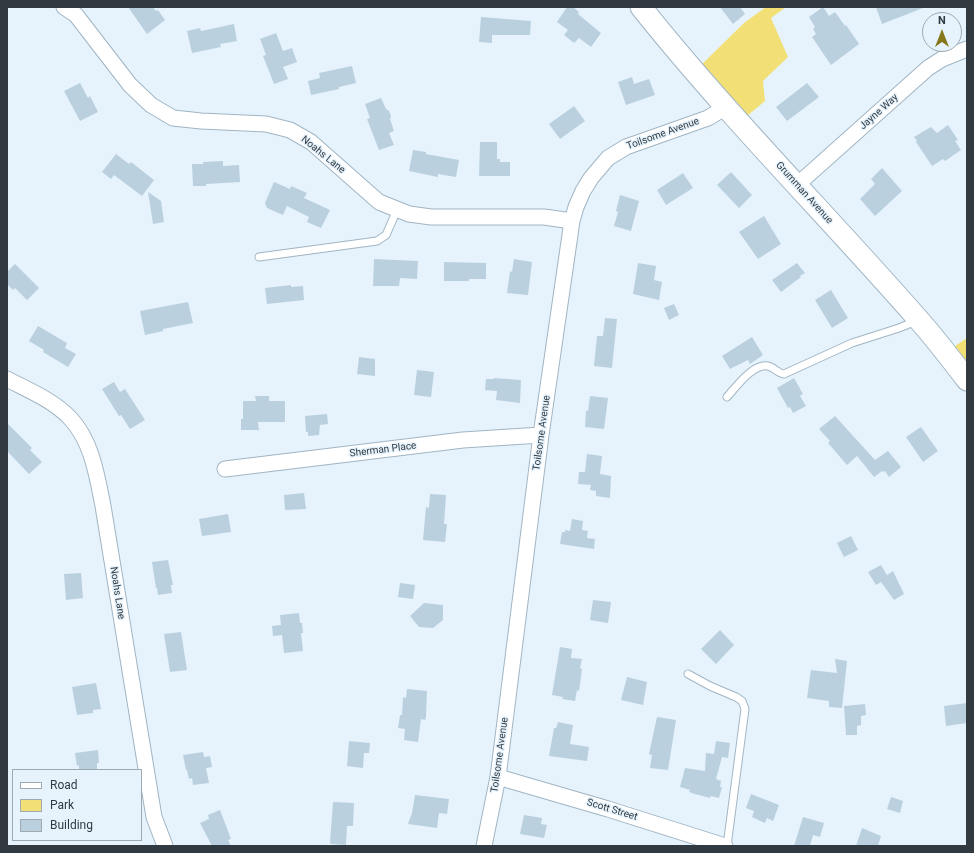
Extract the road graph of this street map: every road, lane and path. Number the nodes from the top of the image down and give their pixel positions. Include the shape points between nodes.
1 (64, 7) edge
2 (641, 7) edge
3 (967, 48) edge
4 (726, 108) junction
5 (797, 185) junction
6 (397, 210) junction
7 (572, 221) junction
8 (259, 257) dead end
9 (918, 320) junction
10 (7, 379) edge
11 (967, 380) edge
12 (727, 397) dead end
13 (541, 435) junction
14 (225, 469) dead end
15 (688, 674) dead end
16 (498, 776) junction
17 (165, 846) edge
18 (484, 846) edge
19 (726, 846) edge

1 - 6 street, Noahs Lane via 76,15 130,85 151,105 173,118 266,124 290,130 311,142 379,202
2 - 4 street, Grumman Avenue
3 - 5 street, Jayne Way via 928,68
4 - 5 street, Grumman Avenue
4 - 7 street, Toilsome Avenue via 708,118 626,147 612,155 583,191
5 - 9 street, Grumman Avenue
6 - 7 street, Noahs Lane via 431,217 544,217
6 - 8 lane via 386,235 377,241
7 - 13 street, Toilsome Avenue
9 - 11 street, Grumman Avenue
9 - 12 lane via 852,343 784,374 776,372 771,366 755,368
10 - 17 street, Noahs Lane via 55,405 70,418 81,432 94,465 154,817
13 - 14 street, Sherman Place via 463,440
13 - 16 street, Toilsome Avenue
15 - 19 lane via 736,697 742,701 745,708
16 - 18 street, Toilsome Avenue
16 - 19 street, Scott Street

